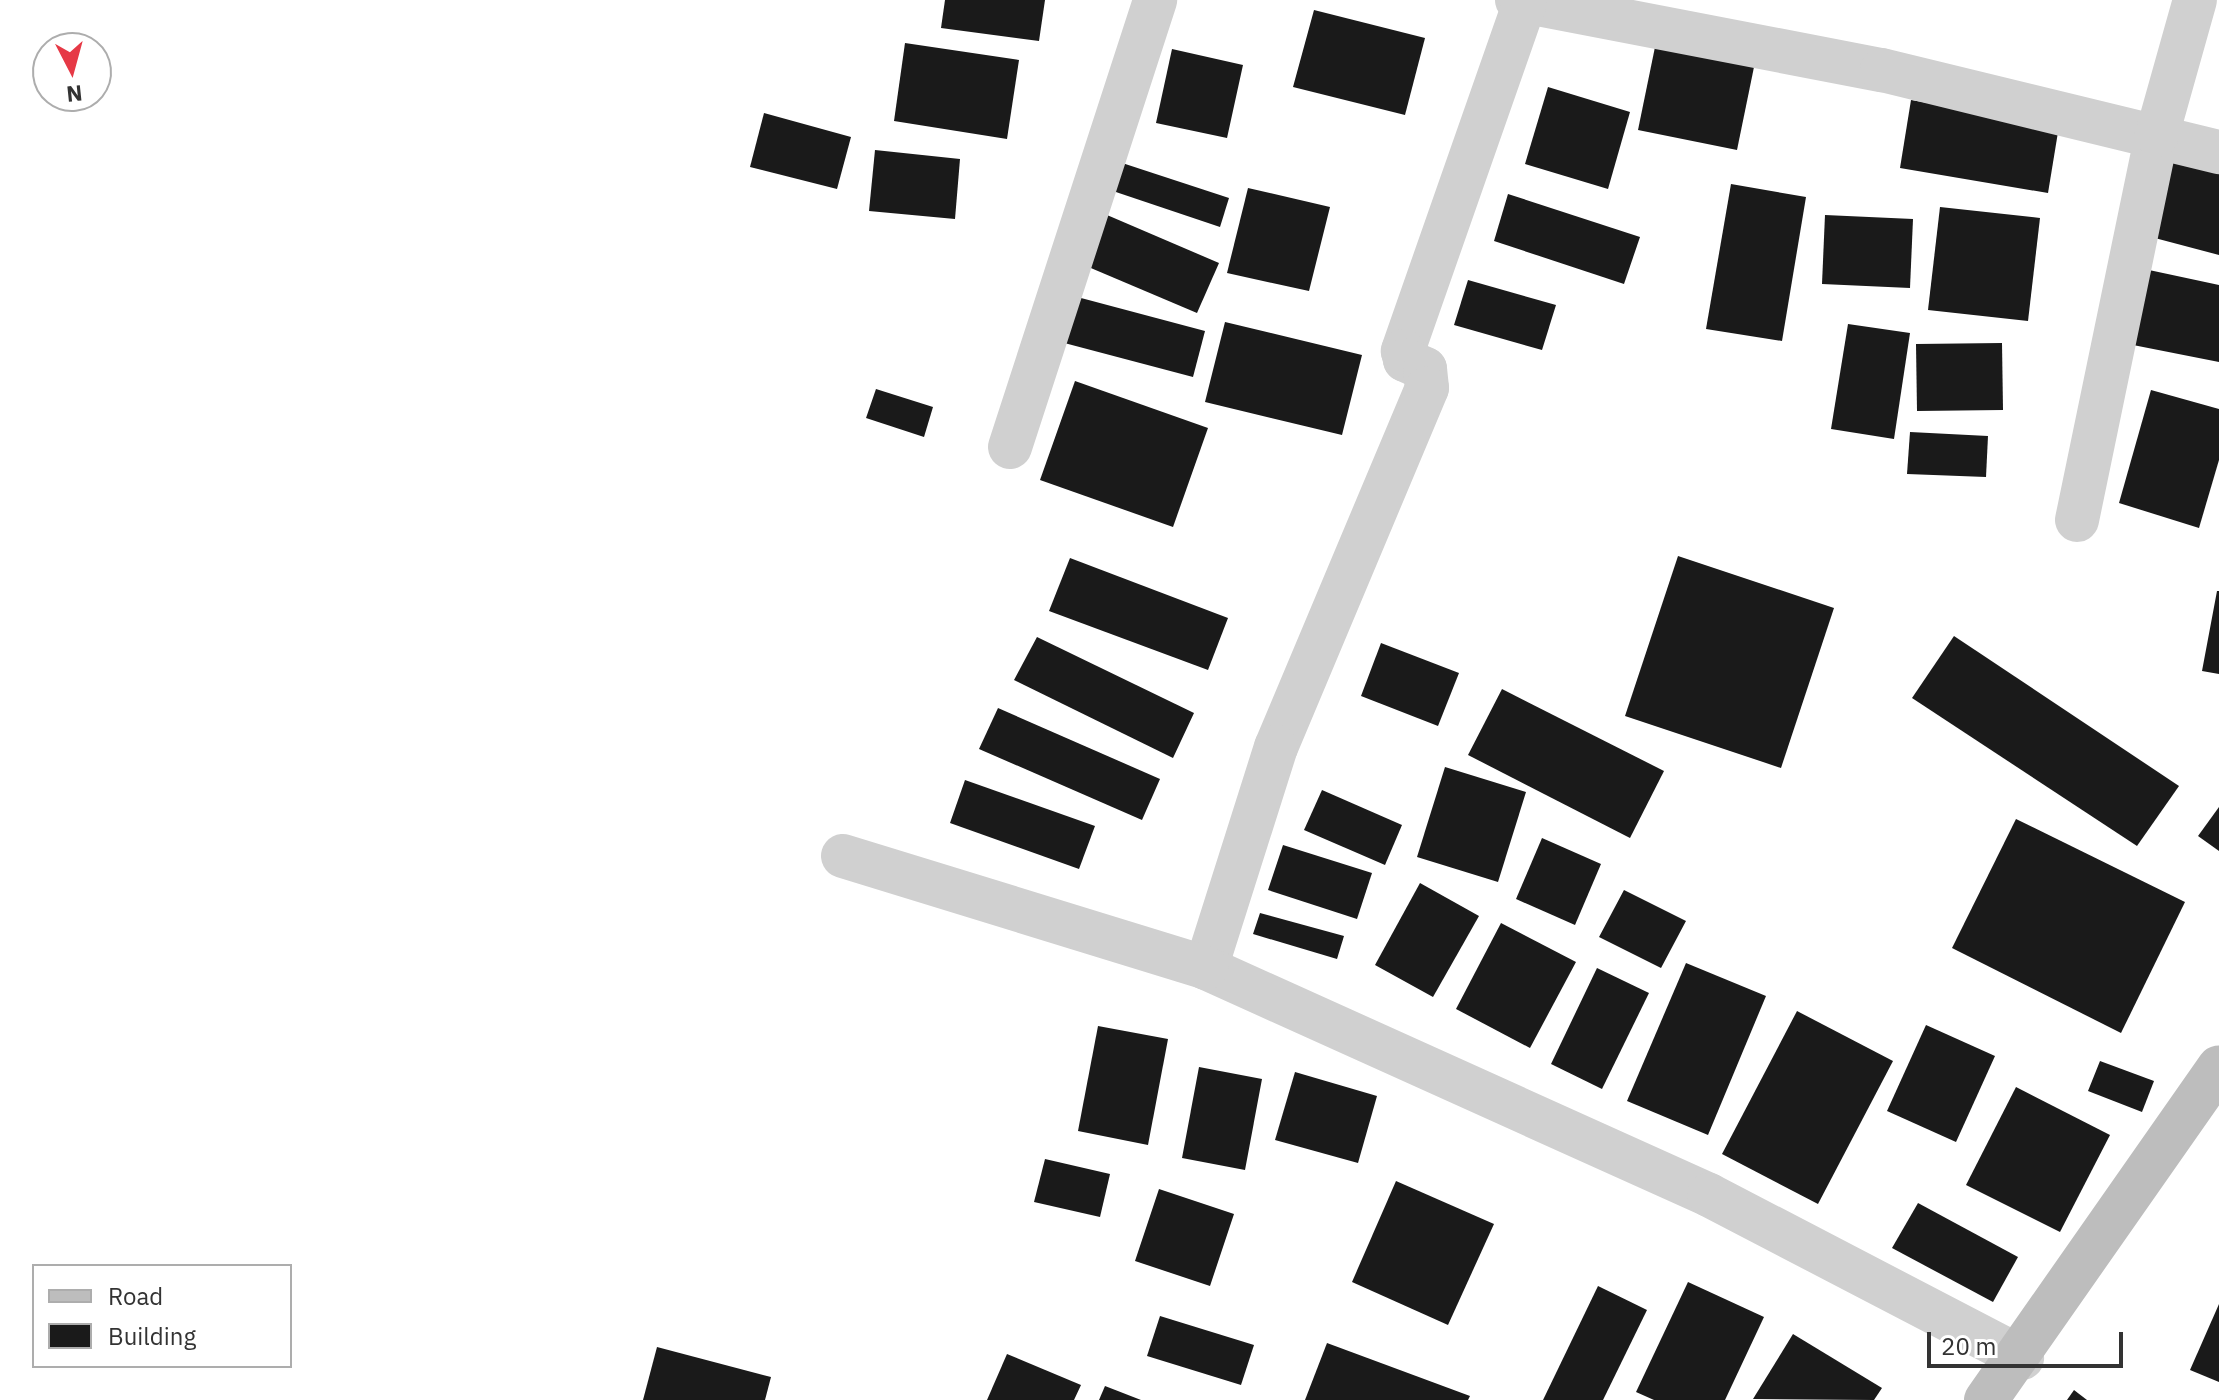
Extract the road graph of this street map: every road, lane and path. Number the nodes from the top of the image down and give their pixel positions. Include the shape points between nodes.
1 (1155, 0) edge
2 (2195, 0) edge
3 (1521, 1) edge
4 (2157, 135) junction
5 (2219, 152) edge
6 (1010, 447) dead end
7 (2077, 520) dead end
8 (843, 856) dead end
9 (1206, 968) junction
10 (2219, 1067) edge
11 (2022, 1358) junction
12 (1986, 1400) edge

1 - 6 street
2 - 4 street
3 - 4 street via 1882,70
3 - 9 street via 1403,351 1405,360 1425,369 1427,388 1276,747
4 - 5 street
4 - 7 street
8 - 9 street
9 - 11 street via 1709,1195
10 - 11 main road
11 - 12 main road

